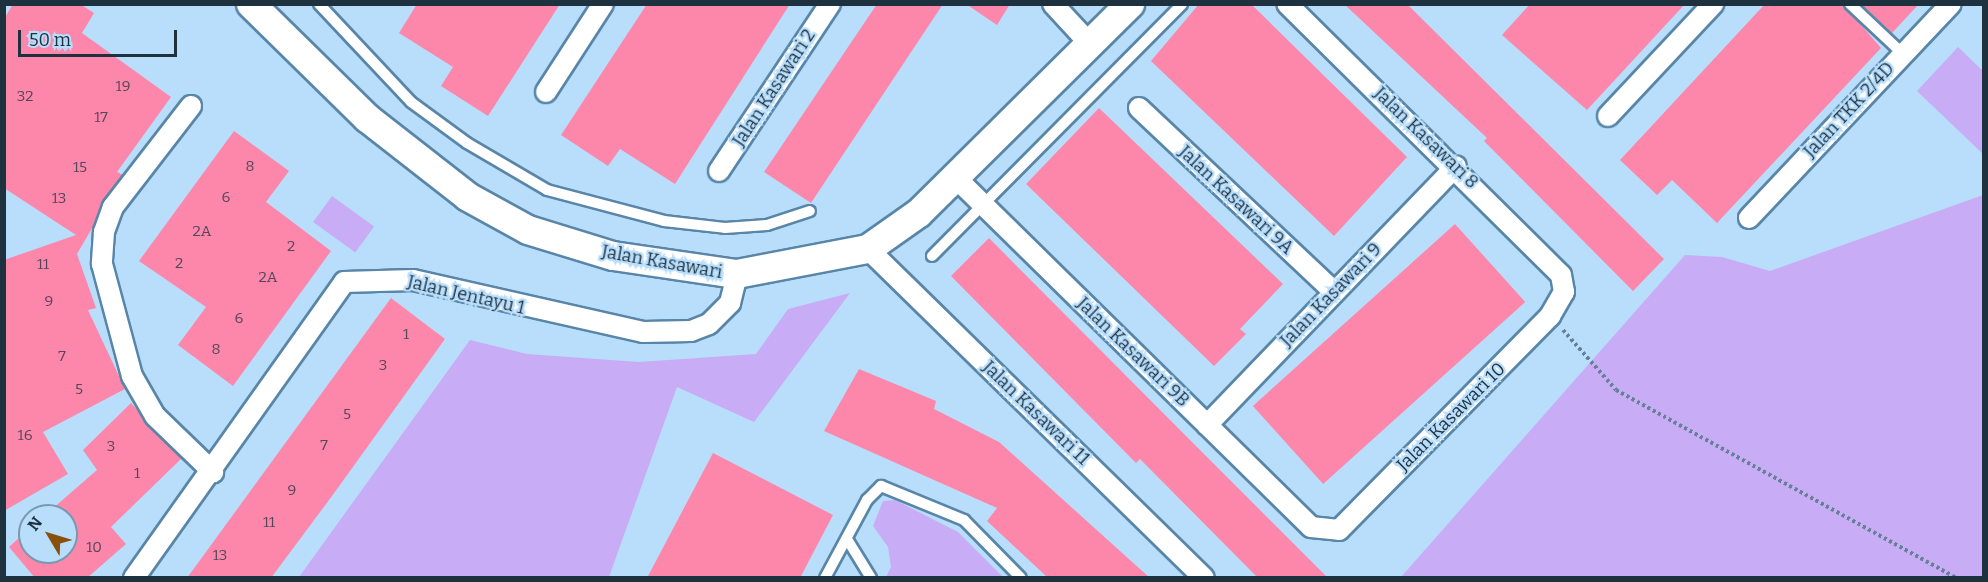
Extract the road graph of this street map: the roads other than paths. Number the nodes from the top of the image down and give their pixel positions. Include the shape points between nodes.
1 (251, 4) edge
2 (319, 4) edge
3 (603, 4) edge
4 (830, 4) edge
5 (1130, 4) edge
6 (1182, 4) edge
7 (1287, 4) edge
8 (1713, 4) edge
9 (1850, 4) edge
10 (1951, 4) edge
11 (1060, 7) edge
12 (1091, 45) junction
13 (1902, 53) junction
14 (546, 92) dead end
15 (191, 106) dead end
16 (1139, 108) dead end
17 (1608, 116) dead end
18 (1456, 166) junction
19 (719, 171) dead end
20 (956, 178) junction
21 (984, 206) junction
22 (810, 211) dead end
23 (1749, 218) dead end
24 (868, 249) junction
25 (933, 256) dead end
26 (737, 274) junction
27 (1561, 274) joint
28 (1333, 291) junction
29 (1207, 425) junction
30 (213, 472) junction
31 (1311, 527) joint
32 (847, 539) junction
33 (134, 578) edge
34 (825, 578) edge
35 (872, 578) edge
36 (1021, 578) edge
37 (1204, 578) edge

1 - 26 street, Jalan Kasawari via 420,165 478,203 528,230 613,256
2 - 22 lane via 411,102 467,143 547,190 664,221 725,228 767,225
3 - 14 street
4 - 19 street, Jalan Kasawari 2
5 - 12 street, Jalan Kasawari
6 - 21 lane
7 - 18 street, Jalan Kasawari 8
8 - 17 street
9 - 13 lane
10 - 13 street, Jalan TKK 2/4D
11 - 12 street
12 - 20 street, Jalan Kasawari
13 - 23 street, Jalan TKK 2/4D
15 - 30 street via 113,207 104,232 102,264 132,376 155,416
16 - 28 street, Jalan Kasawari 9A
18 - 27 street, Jalan Kasawari 8
18 - 28 street, Jalan Kasawari 9
20 - 21 street, Jalan Kasawari 9B
20 - 24 street, Jalan Kasawari
21 - 25 lane
21 - 29 street, Jalan Kasawari 9B
24 - 26 street, Jalan Kasawari
24 - 37 street, Jalan Kasawari 11
26 - 30 street, Jalan Jentayu 1 via 730,303 709,324 691,331 643,332 413,280 344,282
27 - 31 street, Jalan Kasawari 10 via 1564,292 1550,316 1339,530
28 - 29 street, Jalan Kasawari 9
29 - 31 street, Jalan Kasawari 9B
30 - 33 street, Jalan Jentayu 1
32 - 34 lane
32 - 35 lane
32 - 36 lane via 867,500 881,486 964,520

